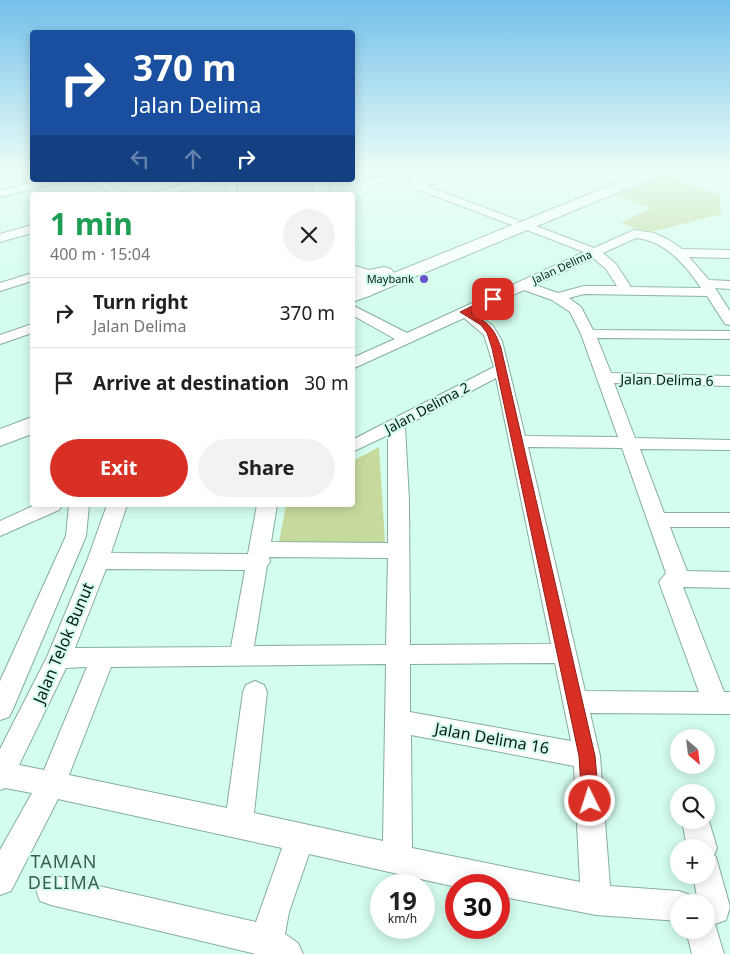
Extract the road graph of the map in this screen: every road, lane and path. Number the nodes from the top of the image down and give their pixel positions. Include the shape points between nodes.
1 (501, 217) edge
2 (533, 217) edge
3 (535, 217) edge
4 (518, 223) junction
5 (30, 230) edge
6 (634, 234) joint
7 (0, 238) edge
8 (594, 252) junction
9 (679, 253) junction
10 (730, 254) edge
11 (30, 271) edge
12 (384, 273) joint
13 (30, 278) edge
14 (0, 280) edge
15 (524, 285) junction
16 (730, 285) edge
17 (0, 287) edge
18 (355, 287) edge
19 (707, 288) junction
20 (626, 290) junction
21 (557, 297) junction
22 (355, 311) edge
23 (464, 312) junction
24 (730, 321) edge
25 (30, 329) edge
26 (588, 334) junction
27 (730, 335) edge
28 (30, 336) edge
29 (406, 339) junction
30 (0, 340) edge
31 (0, 346) edge
32 (355, 363) edge
33 (502, 369) junction
34 (604, 378) junction
35 (730, 381) edge
36 (30, 414) edge
37 (30, 425) edge
38 (396, 425) junction
39 (0, 426) edge
40 (0, 438) edge
41 (518, 441) junction
42 (628, 443) junction
43 (730, 444) edge
44 (355, 446) edge
45 (48, 507) edge
46 (79, 507) edge
47 (116, 507) edge
48 (267, 507) edge
49 (657, 520) junction
50 (730, 520) edge
51 (0, 529) edge
52 (399, 551) junction
53 (259, 555) junction
54 (98, 561) junction
55 (679, 579) junction
56 (730, 580) edge
57 (564, 653) junction
58 (398, 655) junction
59 (241, 656) junction
60 (59, 658) junction
61 (103, 658) junction
62 (255, 692) dead end
63 (574, 702) junction
64 (723, 703) edge
65 (0, 709) edge
66 (397, 721) junction
67 (587, 756) junction
68 (1, 775) edge
69 (52, 784) junction
70 (239, 824) junction
71 (300, 838) junction
72 (397, 859) junction
73 (0, 880) edge
74 (51, 890) dead end
75 (596, 900) junction
76 (670, 905) edge
77 (710, 939) edge
78 (283, 951) edge
79 (708, 954) edge

1 - 4 street
2 - 4 main road
3 - 4 main road
4 - 8 street
4 - 12 main road
4 - 18 main road
5 - 7 street
6 - 8 street, Jalan Delima
6 - 9 street via 663,242
8 - 15 street, Jalan Delima
8 - 20 street via 611,267
9 - 10 street
9 - 19 street
11 - 14 street
12 - 18 highway via 368,276
13 - 17 street
15 - 21 street
15 - 23 street, Jalan Delima
16 - 19 street
19 - 20 street
19 - 24 street
20 - 21 street via 584,290
21 - 26 street via 576,310
22 - 29 street
23 - 29 street, Jalan Delima
23 - 33 street via 489,329
25 - 30 street
26 - 27 street
26 - 34 street
28 - 31 street
29 - 32 street, Jalan Delima
33 - 38 street, Jalan Delima 2
33 - 41 street
34 - 35 street, Jalan Delima 6
34 - 42 street
36 - 39 highway
37 - 40 highway
38 - 44 street, Jalan Delima 2
38 - 52 street
41 - 42 street
41 - 57 street
42 - 43 street
42 - 49 street
45 - 51 street
46 - 65 street via 76,536
47 - 54 street, Jalan Telok Bunut
48 - 53 street
49 - 50 street
49 - 55 street
52 - 53 street
52 - 58 street
53 - 54 street
53 - 59 street
54 - 60 street, Jalan Telok Bunut
55 - 56 street
55 - 64 street via 670,582 671,586
57 - 58 street
57 - 63 street
58 - 59 street
58 - 66 street
59 - 61 street
60 - 61 street
60 - 68 street, Jalan Telok Bunut
61 - 69 street
62 - 70 street
63 - 64 street
63 - 67 street
66 - 67 street, Jalan Delima 16
66 - 72 street
67 - 75 street
68 - 69 street
69 - 70 street
69 - 73 street
70 - 71 street
71 - 72 street
71 - 78 street via 274,912
72 - 75 street
74 - 78 street
75 - 76 street
77 - 79 street

